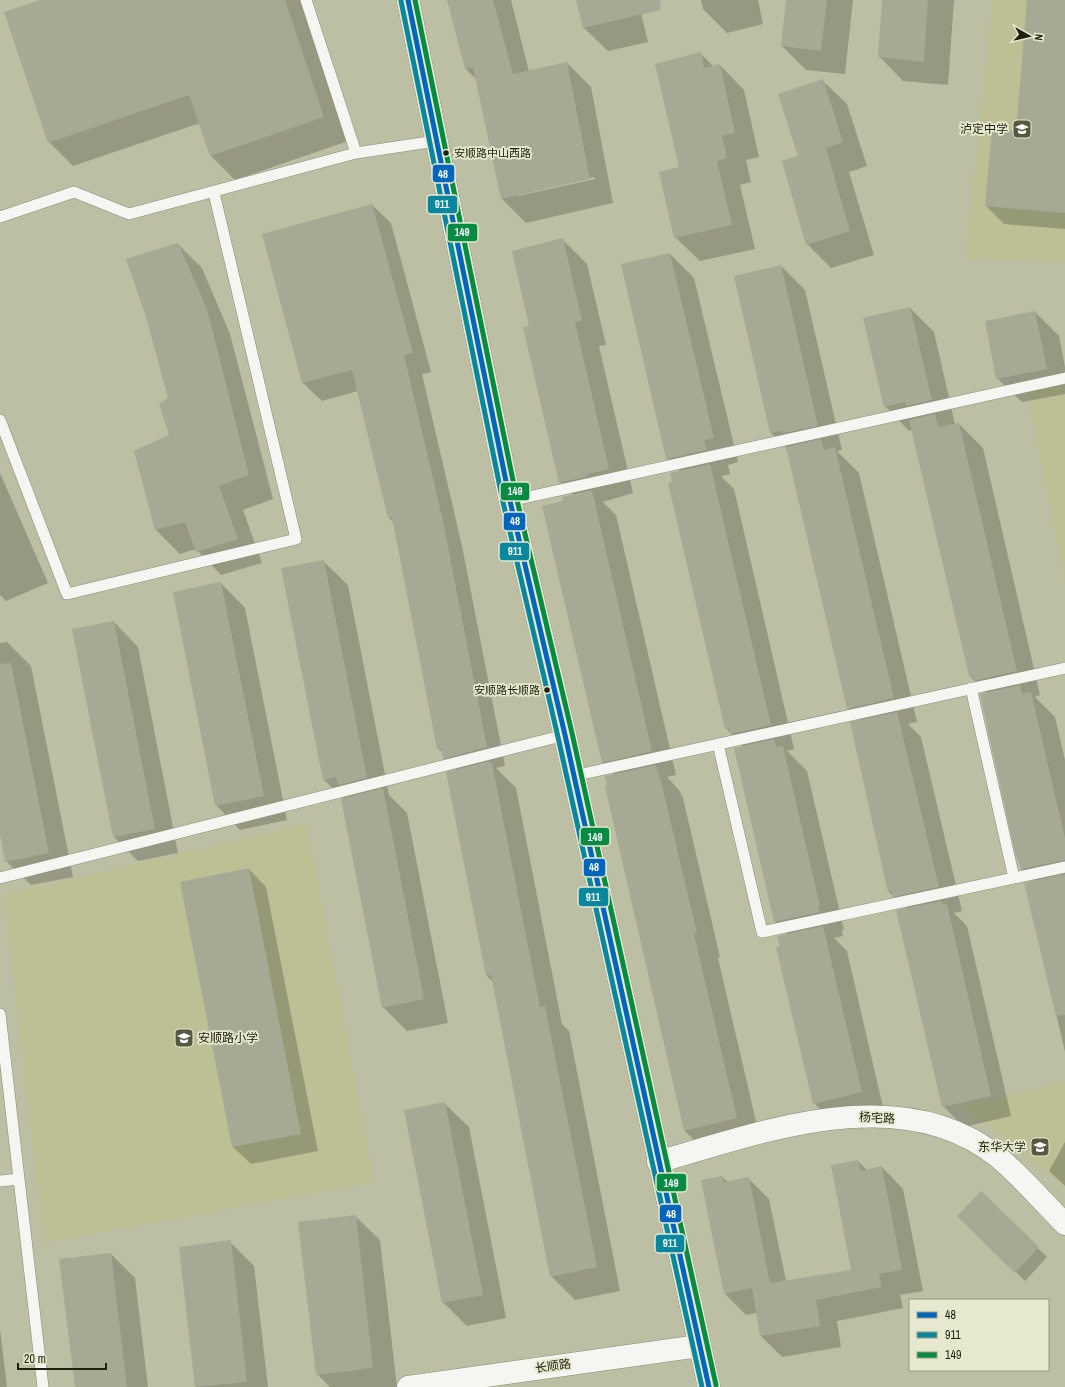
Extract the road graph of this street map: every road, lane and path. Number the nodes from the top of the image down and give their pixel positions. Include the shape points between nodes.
1 (306, 0) edge
2 (408, 0) edge
3 (436, 141) junction
4 (356, 153) junction
5 (214, 193) junction
6 (0, 217) edge
7 (1065, 378) edge
8 (0, 420) edge
9 (510, 501) junction
10 (1065, 668) edge
11 (971, 688) junction
12 (565, 735) junction
13 (718, 744) junction
14 (573, 776) junction
15 (1065, 867) edge
16 (0, 878) edge
17 (1014, 878) junction
18 (0, 1021) edge
19 (658, 1162) junction
20 (19, 1179) junction
21 (0, 1181) edge
22 (1065, 1224) edge
23 (699, 1346) junction
24 (43, 1387) edge
25 (408, 1387) edge
26 (708, 1387) edge

1 - 4 lane
2 - 3 street
3 - 4 lane
3 - 9 street
4 - 5 lane
5 - 6 lane via 129,214 74,192
5 - 8 lane via 296,539 67,594
7 - 9 lane
9 - 12 street
10 - 11 lane
11 - 13 lane
11 - 17 lane
12 - 14 street
12 - 16 lane
13 - 14 lane
13 - 17 lane via 762,932
14 - 19 street
15 - 17 lane
18 - 20 lane
19 - 22 street, 杨宅路 via 777,1128 856,1116 913,1120 969,1138 998,1157
19 - 23 street
20 - 21 lane
20 - 24 lane
23 - 25 street, 长顺路
23 - 26 street

